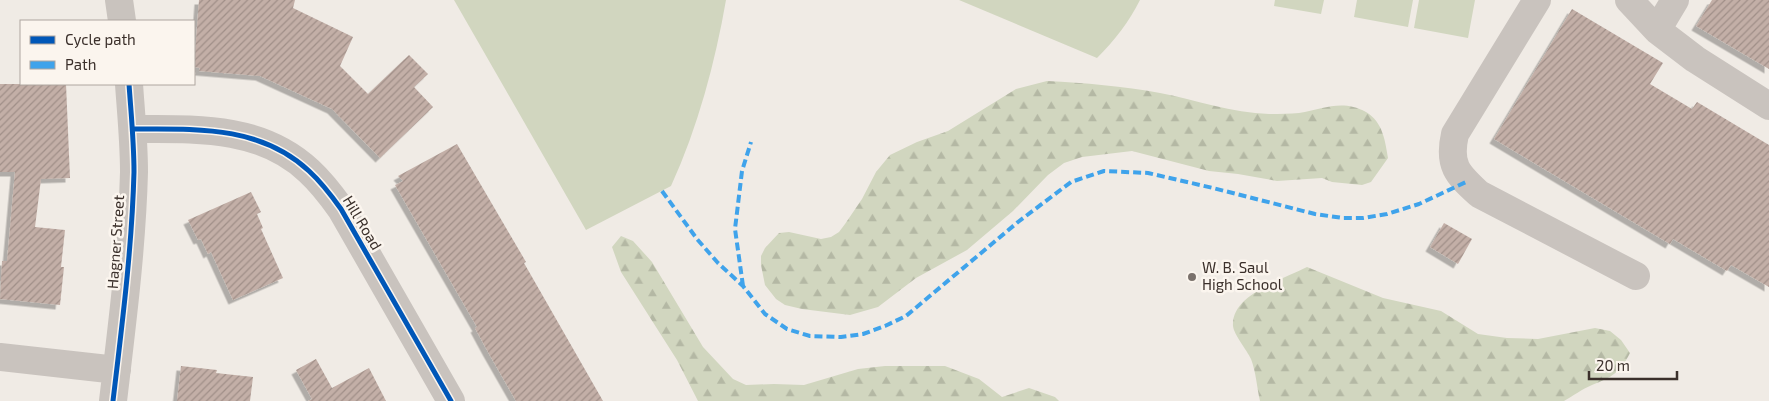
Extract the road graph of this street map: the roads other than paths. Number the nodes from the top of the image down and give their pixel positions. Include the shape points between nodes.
1 (119, 0) edge
2 (1537, 0) edge
3 (1629, 0) edge
4 (1675, 0) edge
5 (122, 20) edge
6 (1657, 30) junction
7 (129, 85) edge
8 (1769, 106) edge
9 (132, 129) junction
10 (1636, 276) dead end
11 (0, 356) edge
12 (117, 370) junction
13 (113, 401) edge
14 (451, 401) edge

1 - 5 street
2 - 10 street via 1455,134 1454,164 1479,194
3 - 6 street
4 - 6 street
6 - 8 street
7 - 9 street, Hagner Street
9 - 12 street, Hagner Street via 132,212
9 - 14 street, Hill Road via 209,130 235,134 270,146 307,169 341,209
11 - 12 street
12 - 13 street, Hagner Street

